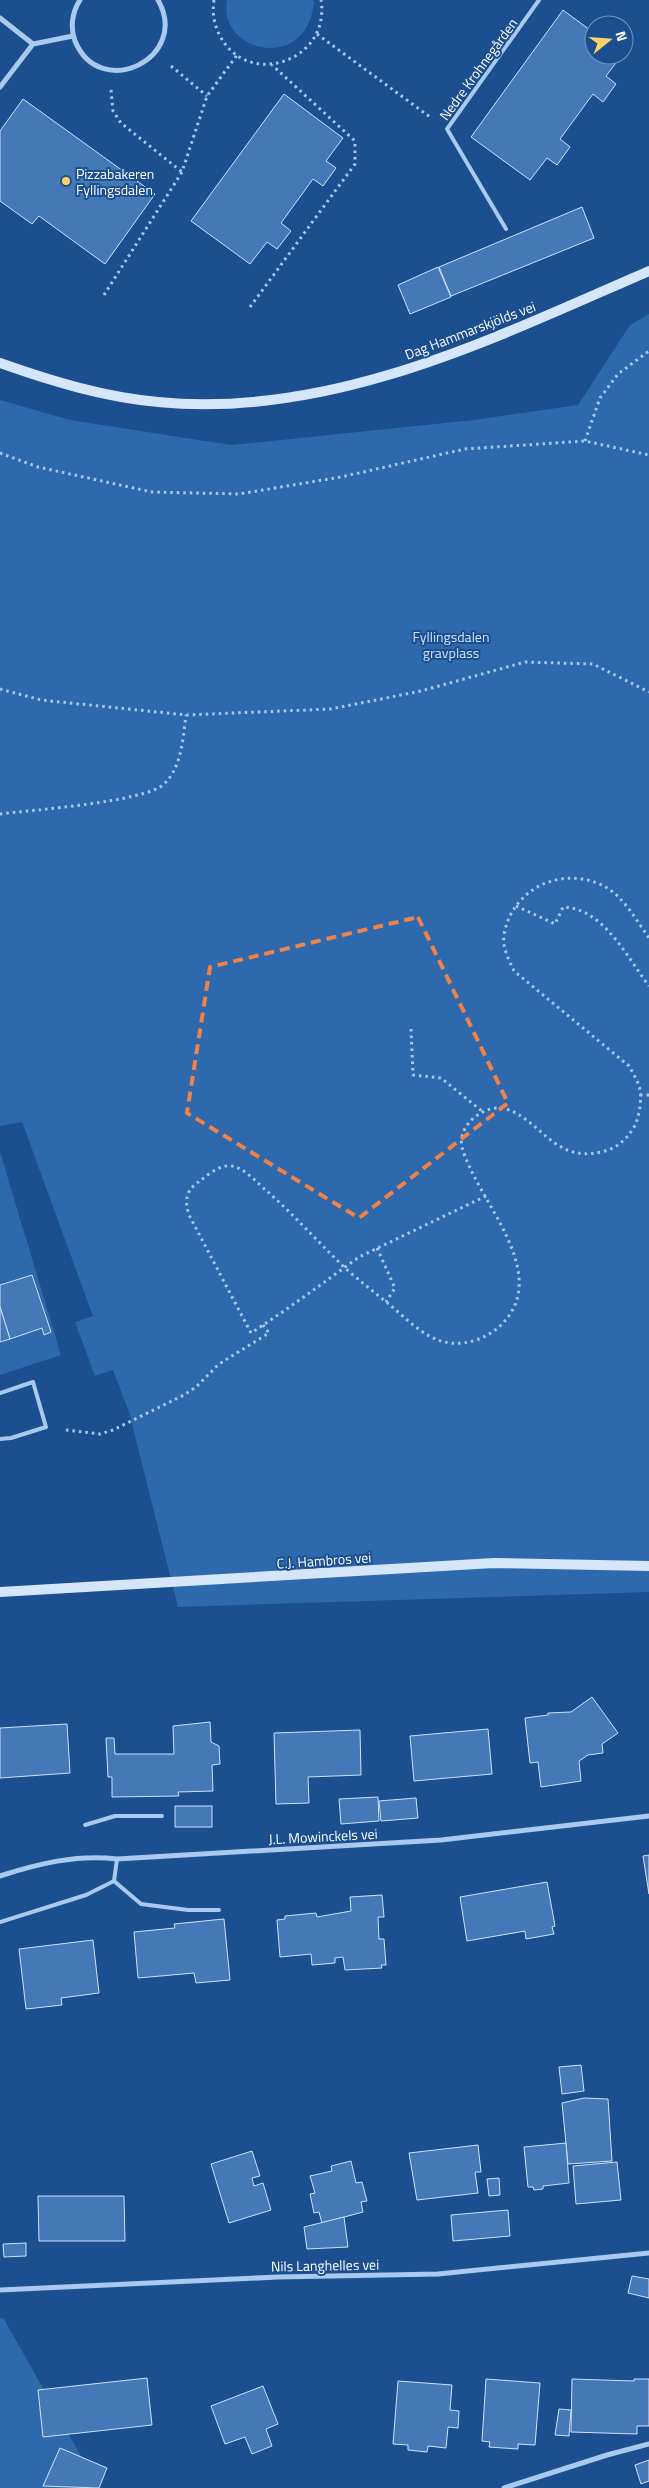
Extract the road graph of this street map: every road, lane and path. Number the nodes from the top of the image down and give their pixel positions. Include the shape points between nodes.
1 (80, 0) edge
2 (158, 0) edge
3 (214, 0) edge
4 (321, 0) edge
5 (539, 0) edge
6 (0, 18) edge
7 (317, 34) junction
8 (74, 36) junction
9 (33, 44) junction
10 (156, 53) junction
11 (237, 55) junction
12 (272, 65) junction
13 (110, 70) junction
14 (0, 87) edge
15 (207, 96) junction
16 (447, 129) junction
17 (182, 172) junction
18 (506, 229) dead end
19 (649, 271) edge
20 (104, 295) dead end
21 (250, 307) dead end
22 (649, 351) edge
23 (0, 363) edge
24 (585, 441) junction
25 (0, 453) edge
26 (649, 455) edge
27 (0, 689) edge
28 (649, 692) edge
29 (186, 715) junction
30 (0, 814) edge
31 (516, 906) junction
32 (649, 938) edge
33 (649, 986) edge
34 (411, 1028) dead end
35 (640, 1095) junction
36 (649, 1095) edge
37 (483, 1112) junction
38 (486, 1196) junction
39 (377, 1248) junction
40 (345, 1267) junction
41 (386, 1302) junction
42 (263, 1325) junction
43 (0, 1393) edge
44 (46, 1427) junction
45 (0, 1439) edge
46 (649, 1566) edge
47 (0, 1592) edge
48 (162, 1816) dead end
49 (649, 1816) edge
50 (85, 1825) dead end
51 (116, 1859) junction
52 (0, 1876) edge
53 (114, 1881) junction
54 (219, 1910) dead end
55 (0, 1922) edge
56 (649, 2253) edge
57 (0, 2290) edge
58 (649, 2444) edge
59 (504, 2488) edge

1 - 8 street via 72,20
2 - 10 street via 165,23 163,39
3 - 11 path via 215,25 223,42
4 - 7 path
5 - 16 lane, Nedre Krohnegården
6 - 9 street
7 - 12 path via 306,49 290,60
7 - 16 path
8 - 9 street
8 - 13 street via 86,58
9 - 14 street
10 - 13 street via 135,68
10 - 15 path
11 - 12 path via 254,63
11 - 15 path
12 - 21 path via 355,141 355,164
13 - 17 path via 113,111 121,123
15 - 17 path
16 - 18 lane, Nedre Krohnegården
17 - 20 path
19 - 23 main road, Dag Hammarskjölds vei via 429,364 366,382 305,394 233,403 158,402 99,393
22 - 24 path via 618,374 600,398
24 - 25 path via 465,449 341,477 238,494 152,492 38,467
24 - 26 path
27 - 29 path via 41,700
28 - 29 path via 593,664 524,662 421,691 331,709
29 - 30 path via 178,759 165,783 152,792 130,798
31 - 32 path via 528,892 549,880 581,878 604,886 622,900
31 - 33 path via 555,924 563,906 587,912 600,921
31 - 35 path via 504,935 505,952 514,971 629,1066 640,1087
34 - 37 path via 413,1075 441,1078
35 - 36 path
35 - 37 path via 635,1126 626,1140 612,1150 592,1154 574,1152 556,1144 505,1109
37 - 38 path via 468,1122 461,1142 464,1155
38 - 39 path
38 - 41 path via 517,1258 517,1298 508,1319 481,1339 450,1343 425,1335
39 - 40 path
39 - 41 path via 395,1288
40 - 41 path
40 - 42 path
40 - 42 path via 290,1212 236,1167 221,1167 192,1186 187,1194 189,1215 251,1333
42 - 44 path via 269,1333 218,1364 196,1387 113,1430 100,1434
43 - 44 lane via 33,1382
44 - 45 lane
46 - 47 main road, C.J. Hambros vei via 494,1563
48 - 50 lane via 115,1816
49 - 51 street, J.L. Mowinckels vei via 441,1840
51 - 52 street, J.L. Mowinckels vei via 94,1856 31,1866
51 - 53 lane
53 - 54 lane via 141,1904
53 - 55 lane via 86,1895
56 - 57 street, Nils Langhelles vei via 438,2274 278,2277
58 - 59 street

